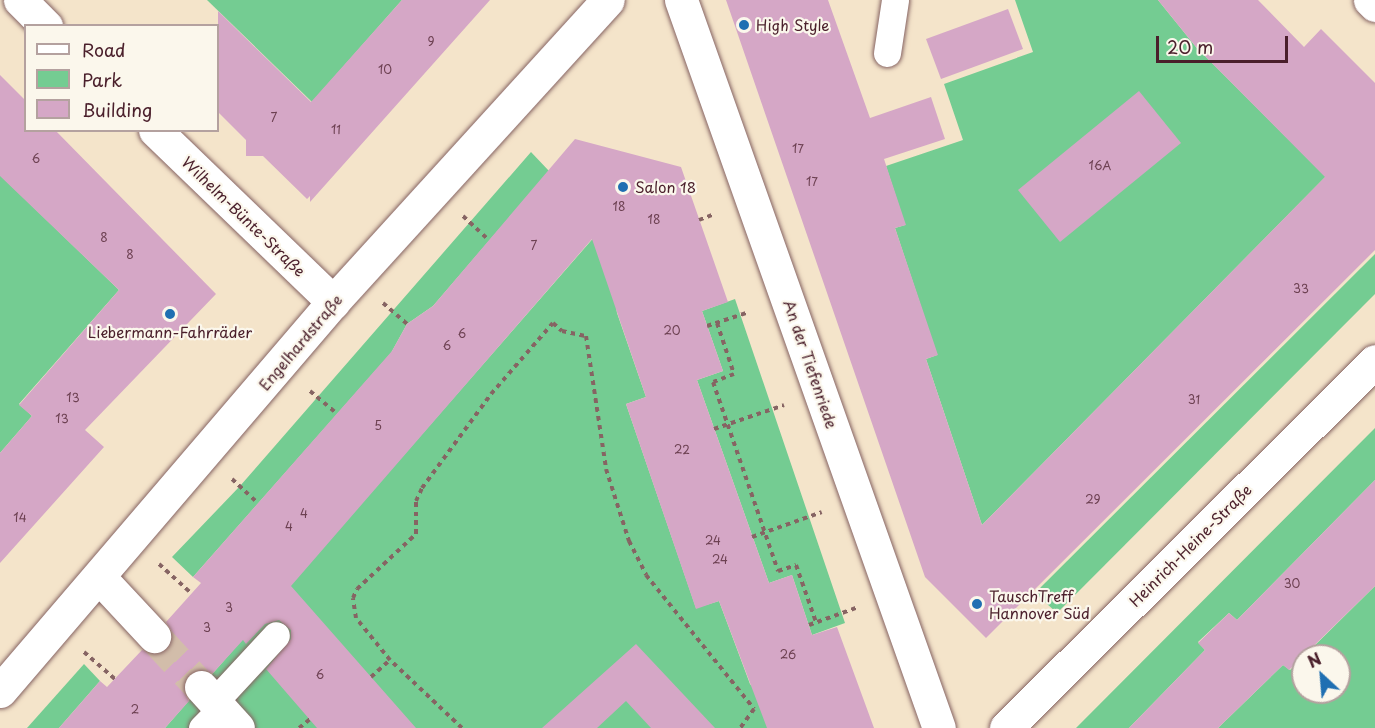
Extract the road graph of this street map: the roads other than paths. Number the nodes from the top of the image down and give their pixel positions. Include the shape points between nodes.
1 (20, 0) edge
2 (608, 0) edge
3 (681, 0) edge
4 (895, 0) edge
5 (1370, 0) edge
6 (1375, 5) edge
7 (44, 24) edge
8 (887, 53) dead end
9 (157, 132) edge
10 (333, 302) junction
11 (1375, 362) edge
12 (99, 577) junction
13 (276, 635) dead end
14 (153, 636) tunnel mouth
15 (0, 691) edge
16 (215, 711) edge
17 (939, 728) edge
18 (1006, 728) edge

1 - 7 street
2 - 10 street, Engelhardstraße
3 - 17 street, An der Tiefenriede
4 - 8 lane
5 - 6 street
9 - 10 street, Wilhelm-Bünte-Straße
10 - 12 street, Engelhardstraße
11 - 18 street, Heinrich-Heine-Straße
12 - 14 street
12 - 15 street, Engelhardstraße
13 - 16 lane

